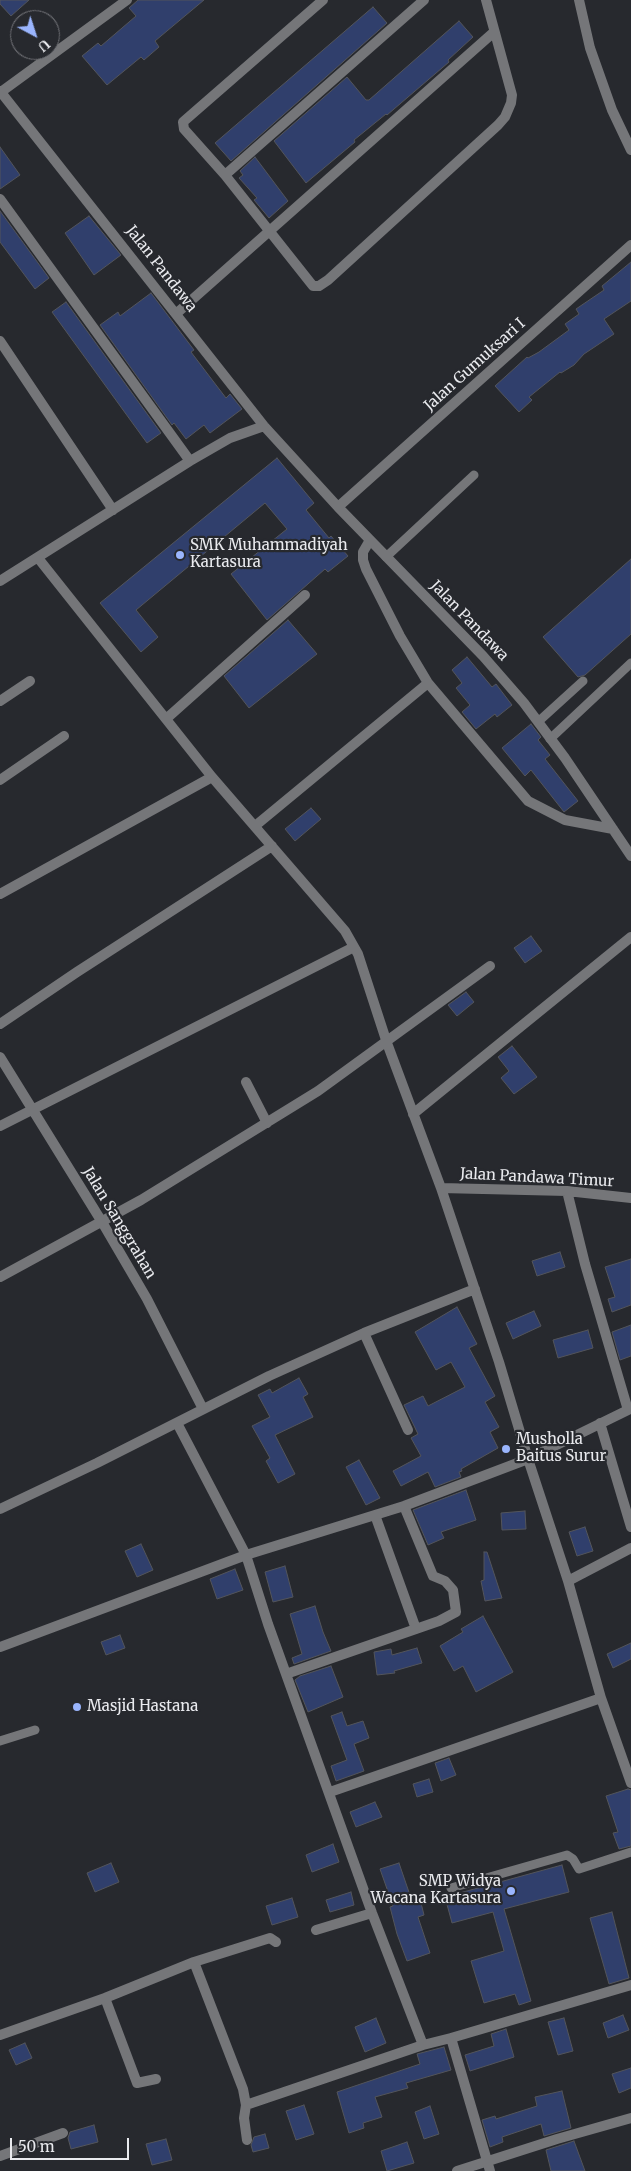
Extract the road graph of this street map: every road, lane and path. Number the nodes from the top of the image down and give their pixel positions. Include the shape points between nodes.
1 (127, 0) edge
2 (322, 0) edge
3 (424, 0) edge
4 (486, 0) edge
5 (579, 0) edge
6 (494, 32) junction
7 (0, 91) edge
8 (631, 150) edge
9 (225, 175) junction
10 (0, 198) edge
11 (271, 231) junction
12 (631, 245) edge
13 (177, 313) junction
14 (0, 341) edge
15 (264, 426) junction
16 (190, 461) junction
17 (474, 475) dead end
18 (338, 507) junction
19 (113, 510) junction
20 (370, 540) junction
21 (386, 557) junction
22 (38, 558) junction
23 (0, 581) edge
24 (305, 595) dead end
25 (631, 664) edge
26 (30, 681) dead end
27 (583, 681) dead end
28 (428, 683) junction
29 (0, 701) edge
30 (166, 719) junction
31 (538, 721) junction
32 (64, 736) dead end
33 (550, 739) junction
34 (212, 778) junction
35 (0, 780) edge
36 (255, 826) junction
37 (613, 829) junction
38 (627, 843) edge
39 (272, 846) junction
40 (631, 856) edge
41 (0, 894) edge
42 (631, 938) edge
43 (354, 947) junction
44 (490, 966) dead end
45 (0, 1024) edge
46 (387, 1043) junction
47 (0, 1057) edge
48 (246, 1082) dead end
49 (34, 1110) junction
50 (413, 1114) junction
51 (267, 1123) junction
52 (0, 1126) edge
53 (441, 1188) junction
54 (567, 1191) junction
55 (631, 1198) edge
56 (102, 1222) junction
57 (0, 1277) edge
58 (475, 1289) junction
59 (364, 1333) junction
60 (203, 1409) junction
61 (630, 1410) edge
62 (177, 1423) junction
63 (600, 1424) junction
64 (408, 1430) dead end
65 (528, 1459) junction
66 (404, 1506) junction
67 (0, 1509) edge
68 (374, 1516) junction
69 (631, 1528) edge
70 (631, 1548) edge
71 (246, 1555) junction
72 (568, 1581) junction
73 (416, 1629) junction
74 (0, 1647) edge
75 (286, 1674) junction
76 (601, 1698) junction
77 (35, 1730) dead end
78 (0, 1741) edge
79 (631, 1781) edge
80 (330, 1792) junction
81 (631, 1852) edge
82 (451, 1888) dead end
83 (372, 1913) junction
84 (316, 1930) dead end
85 (276, 1942) dead end
86 (194, 1962) junction
87 (631, 1985) edge
88 (105, 1998) junction
89 (0, 2035) edge
90 (451, 2038) junction
91 (423, 2045) junction
92 (156, 2079) dead end
93 (246, 2106) junction
94 (631, 2118) edge
95 (63, 2133) dead end
96 (247, 2140) dead end
97 (0, 2156) edge
98 (489, 2166) edge
99 (457, 2171) edge

1 - 7 street
2 - 9 street via 183,122 184,129
3 - 9 street
4 - 6 street
5 - 8 street via 590,48 612,110
6 - 11 street
6 - 11 street via 512,95 504,116 328,280 319,286 312,285
7 - 13 street, Jalan Pandawa
9 - 11 street
10 - 16 street
11 - 13 street
12 - 18 street, Jalan Gumuksari I
13 - 15 street, Jalan Pandawa
14 - 19 street
15 - 16 street via 230,438
15 - 18 street, Jalan Pandawa
16 - 19 street
17 - 21 lane
18 - 20 street, Jalan Pandawa
19 - 22 street
20 - 21 street, Jalan Pandawa
20 - 28 street via 362,560
21 - 31 street, Jalan Pandawa via 484,656
22 - 23 street
22 - 30 street
24 - 30 street
25 - 33 lane
26 - 29 street
27 - 31 lane
28 - 36 street
28 - 37 street via 528,801 564,820
30 - 34 street
31 - 33 street, Jalan Pandawa
32 - 35 street
33 - 37 street, Jalan Pandawa
34 - 36 street
34 - 41 street
36 - 39 street
37 - 38 street, Jalan Pandawa
38 - 40 street, Jalan Pandawa
39 - 43 street
39 - 45 street
42 - 50 street
43 - 46 street
43 - 49 street
44 - 46 street
46 - 50 street
46 - 51 street
47 - 49 street, Jalan Sanggrahan
48 - 51 street
49 - 52 street
49 - 56 street, Jalan Sanggrahan
50 - 53 street
51 - 56 street
53 - 54 street, Jalan Pandawa Timur
53 - 58 street
54 - 55 street, Jalan Pandawa Timur
54 - 61 street via 585,1264
56 - 57 street
56 - 60 street, Jalan Sanggrahan via 147,1299
58 - 59 street
58 - 65 street
59 - 60 street
59 - 64 street
60 - 62 street
61 - 63 street
62 - 67 street
62 - 71 street
63 - 65 street
63 - 69 street
65 - 66 street
65 - 72 street
66 - 68 street
66 - 73 street via 433,1576 450,1584 457,1608 452,1615
68 - 71 street
68 - 73 street
70 - 72 street
71 - 74 street
71 - 75 street
72 - 76 street
73 - 75 street
75 - 80 street
76 - 79 street
76 - 80 street
77 - 78 lane
80 - 83 street
81 - 82 lane via 579,1869 567,1855
83 - 84 street
83 - 91 street
85 - 86 street via 270,1938
86 - 88 street
86 - 93 street via 243,2089
87 - 90 street
88 - 89 street
88 - 92 street via 137,2083
90 - 91 street
90 - 98 street
91 - 93 street
93 - 96 street
94 - 98 street
95 - 97 street
98 - 99 street

